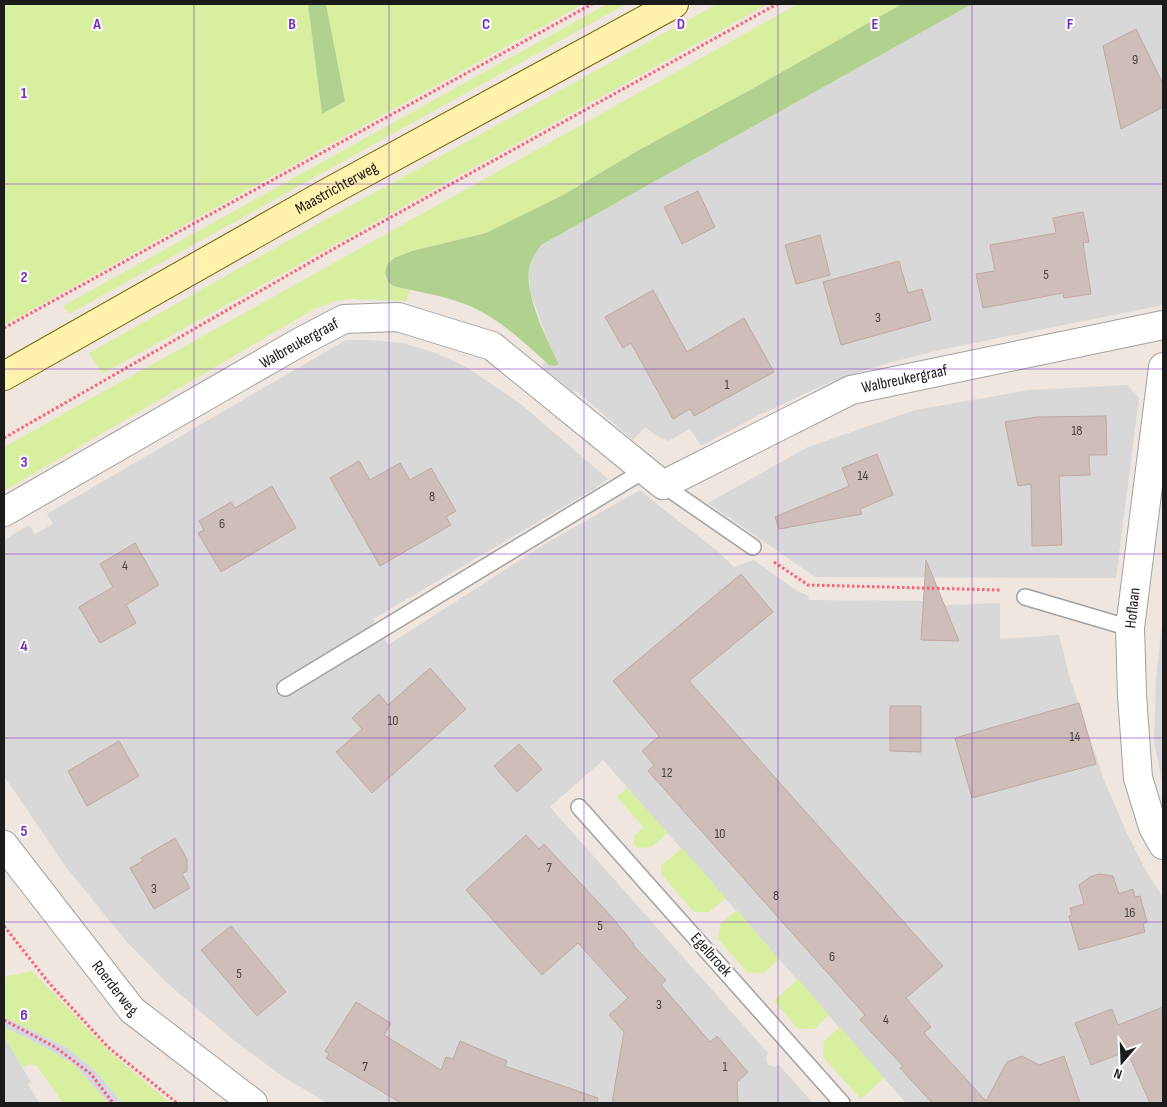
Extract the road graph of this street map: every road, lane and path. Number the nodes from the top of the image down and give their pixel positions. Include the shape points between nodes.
1 (592, 4) edge
2 (674, 4) edge
3 (777, 4) edge
4 (1163, 325) edge
5 (4, 328) edge
6 (1163, 367) edge
7 (4, 376) edge
8 (4, 438) edge
9 (654, 477) junction
10 (4, 512) edge
11 (753, 547) joint
12 (1025, 597) joint
13 (1130, 628) junction
14 (285, 688) dead end
15 (579, 807) dead end
16 (1163, 845) edge
17 (4, 846) edge
18 (4, 926) edge
19 (4, 1020) edge
20 (113, 1103) edge
21 (177, 1103) edge
22 (253, 1103) edge
23 (842, 1103) edge

1 - 5 path
2 - 7 main road, Maastrichterweg via 319,198
3 - 8 path via 337,247
4 - 9 street, Walbreukergraaf via 851,390
6 - 13 street, Hoflaan
9 - 10 street, Walbreukergraaf via 492,346 398,317 344,319
9 - 11 lane, Walbreukergraaf
9 - 14 lane, Walbreukergraaf
11 - 12 path via 808,585 996,589
12 - 13 lane
13 - 16 street, Hoflaan via 1138,778 1153,827
15 - 23 lane, Egelbroek
17 - 22 street, Roerderweg via 132,1010
18 - 21 path via 49,983 108,1047
19 - 20 path via 55,1047 91,1074

